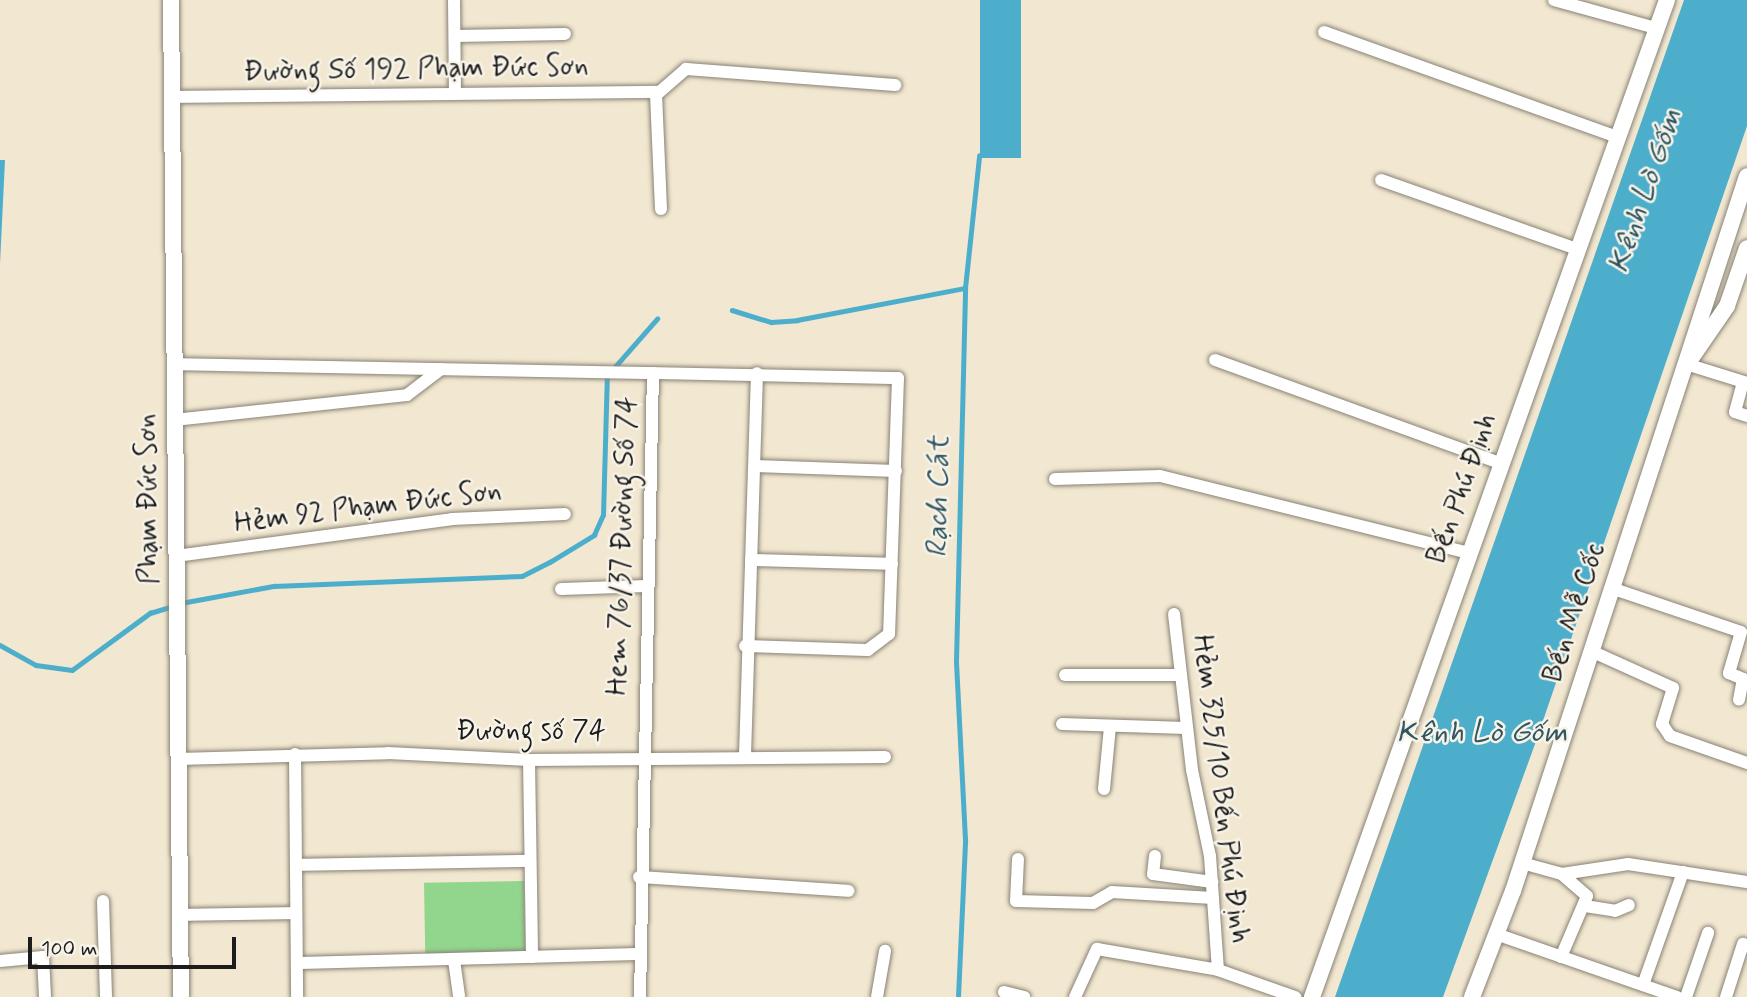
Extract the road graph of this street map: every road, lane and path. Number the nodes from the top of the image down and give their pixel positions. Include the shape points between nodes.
1 (171, 0) edge
2 (454, 0) edge
3 (1554, 0) edge
4 (1667, 0) edge
5 (1656, 29) junction
6 (1324, 32) dead end
7 (565, 34) dead end
8 (456, 36) junction
9 (895, 85) dead end
10 (455, 92) junction
11 (659, 92) junction
12 (173, 97) junction
13 (1620, 138) junction
14 (1747, 176) edge
15 (1381, 180) dead end
16 (661, 209) dead end
17 (1728, 232) junction
18 (1747, 239) edge
19 (1747, 248) edge
20 (1577, 249) junction
21 (1215, 360) dead end
22 (174, 364) junction
23 (1686, 364) junction
24 (440, 369) junction
25 (653, 373) junction
26 (757, 373) junction
27 (1745, 383) edge
28 (1747, 416) edge
29 (174, 420) junction
30 (1500, 463) junction
31 (755, 466) junction
32 (896, 471) junction
33 (1055, 479) dead end
34 (565, 514) dead end
35 (1468, 553) junction
36 (176, 556) junction
37 (751, 560) junction
38 (892, 564) junction
39 (647, 586) junction
40 (1611, 588) junction
41 (561, 589) dead end
42 (1174, 614) dead end
43 (1744, 634) edge
44 (745, 646) junction
45 (1591, 652) junction
46 (1065, 675) dead end
47 (1178, 675) junction
48 (1738, 700) dead end
49 (1062, 724) dead end
50 (1110, 726) junction
51 (1186, 728) junction
52 (295, 754) junction
53 (745, 755) junction
54 (641, 756) junction
55 (885, 757) dead end
56 (178, 759) junction
57 (529, 760) junction
58 (1747, 763) edge
59 (1104, 789) dead end
60 (1155, 856) dead end
61 (1018, 859) dead end
62 (528, 861) junction
63 (1522, 863) junction
64 (296, 864) junction
65 (1683, 872) junction
66 (1562, 874) junction
67 (639, 877) junction
68 (1212, 882) junction
69 (1747, 882) edge
70 (849, 891) dead end
71 (1213, 898) junction
72 (103, 901) dead end
73 (1629, 905) dead end
74 (1585, 906) junction
75 (294, 914) junction
76 (179, 915) junction
77 (1708, 933) dead end
78 (1496, 934) junction
79 (1743, 944) dead end
80 (885, 951) dead end
81 (640, 954) junction
82 (532, 957) junction
83 (1561, 957) junction
84 (454, 960) junction
85 (0, 961) edge
86 (297, 963) junction
87 (1218, 970) junction
88 (1643, 985) junction
89 (1004, 992) dead end
90 (45, 997) edge
91 (106, 997) edge
92 (181, 997) edge
93 (297, 997) edge
94 (458, 997) edge
95 (640, 997) edge
96 (877, 997) edge
97 (1024, 997) edge
98 (1075, 997) edge
99 (1295, 997) edge
100 (1312, 997) edge
101 (1472, 997) edge
102 (1677, 997) edge
103 (1686, 997) edge
104 (1726, 997) edge

1 - 12 street, Phạm Đức Sơn
2 - 8 street
3 - 5 street
4 - 5 street, Bến Phú Định
5 - 13 street, Bến Phú Định
6 - 13 street
7 - 8 street
8 - 10 street
9 - 11 street via 686,69
10 - 11 street, Đường Số 192 Phạm Đức Sơn
10 - 12 street, Đường Số 192 Phạm Đức Sơn
11 - 16 street
12 - 22 street, Phạm Đức Sơn
13 - 20 street, Bến Phú Định
14 - 17 street, Bến Mễ Cốc
15 - 20 street
17 - 18 street
17 - 23 street, Bến Mễ Cốc
19 - 23 street, Bến Mễ Cốc via 1727,306
20 - 30 street, Bến Phú Định
21 - 30 street
22 - 24 street
22 - 29 street, Phạm Đức Sơn
23 - 27 street
23 - 40 street, Bến Mễ Cốc
24 - 25 street
24 - 29 street via 407,395
25 - 26 street, Hem 76/37 Đường Số 74
25 - 39 street, Hem 76/37 Đường Số 74
26 - 31 street
26 - 32 street, Hem 76/37 Đường Số 74 via 898,377
27 - 28 street via 1735,412
29 - 36 street, Phạm Đức Sơn
30 - 35 street, Bến Phú Định
31 - 32 street
31 - 37 street
32 - 38 street
33 - 35 street via 1160,476
34 - 36 street, Hẻm 92 Phạm Đức Sơn via 452,519
35 - 100 street, Bến Phú Định
36 - 56 street, Phạm Đức Sơn
37 - 38 street
37 - 44 street
38 - 44 street via 889,634 876,647
39 - 41 street
39 - 54 street, Hem 76/37 Đường Số 74
40 - 43 street
40 - 45 street, Bến Mễ Cốc
42 - 47 street, Hẻm 325/10 Bến Phú Định
43 - 48 street via 1729,673 1743,679
44 - 53 street
45 - 58 street via 1673,688 1662,724 1670,736
45 - 63 street, Bến Mễ Cốc
46 - 47 street
47 - 51 street, Hẻm 325/10 Bến Phú Định
49 - 50 street
50 - 51 street
50 - 59 street
51 - 68 street, Hẻm 325/10 Bến Phú Định
52 - 56 street, Đường số 74
52 - 57 street, Đường số 74
52 - 64 street
53 - 54 street, Đường số 74
53 - 55 street, Đường số 74
54 - 57 street, Đường số 74
54 - 67 street, Hem 76/37 Đường Số 74
56 - 76 street, Phạm Đức Sơn
57 - 62 street
60 - 68 street via 1153,874
61 - 71 street via 1016,901 1093,903 1112,892
62 - 64 street
62 - 82 street
63 - 66 street
63 - 78 street, Bến Mễ Cốc
64 - 75 street
65 - 66 street via 1628,864
65 - 69 street
65 - 88 street
66 - 74 street via 1587,896
67 - 70 street
67 - 81 street, Hem 76/37 Đường Số 74
68 - 71 street, Hẻm 325/10 Bến Phú Định
71 - 87 street, Hẻm 325/10 Bến Phú Định
72 - 91 street
73 - 74 street via 1615,911
74 - 83 street
75 - 76 street
75 - 86 street
76 - 92 street, Phạm Đức Sơn
77 - 103 street
78 - 83 street
78 - 101 street, Bến Mễ Cốc
79 - 104 street
80 - 96 street
81 - 82 street
81 - 95 street, Hem 76/37 Đường Số 74
82 - 84 street
83 - 88 street
84 - 86 street
84 - 94 street
85 - 90 street via 43,957
86 - 93 street
87 - 98 street via 1097,949
87 - 99 street
88 - 102 street
89 - 97 street

